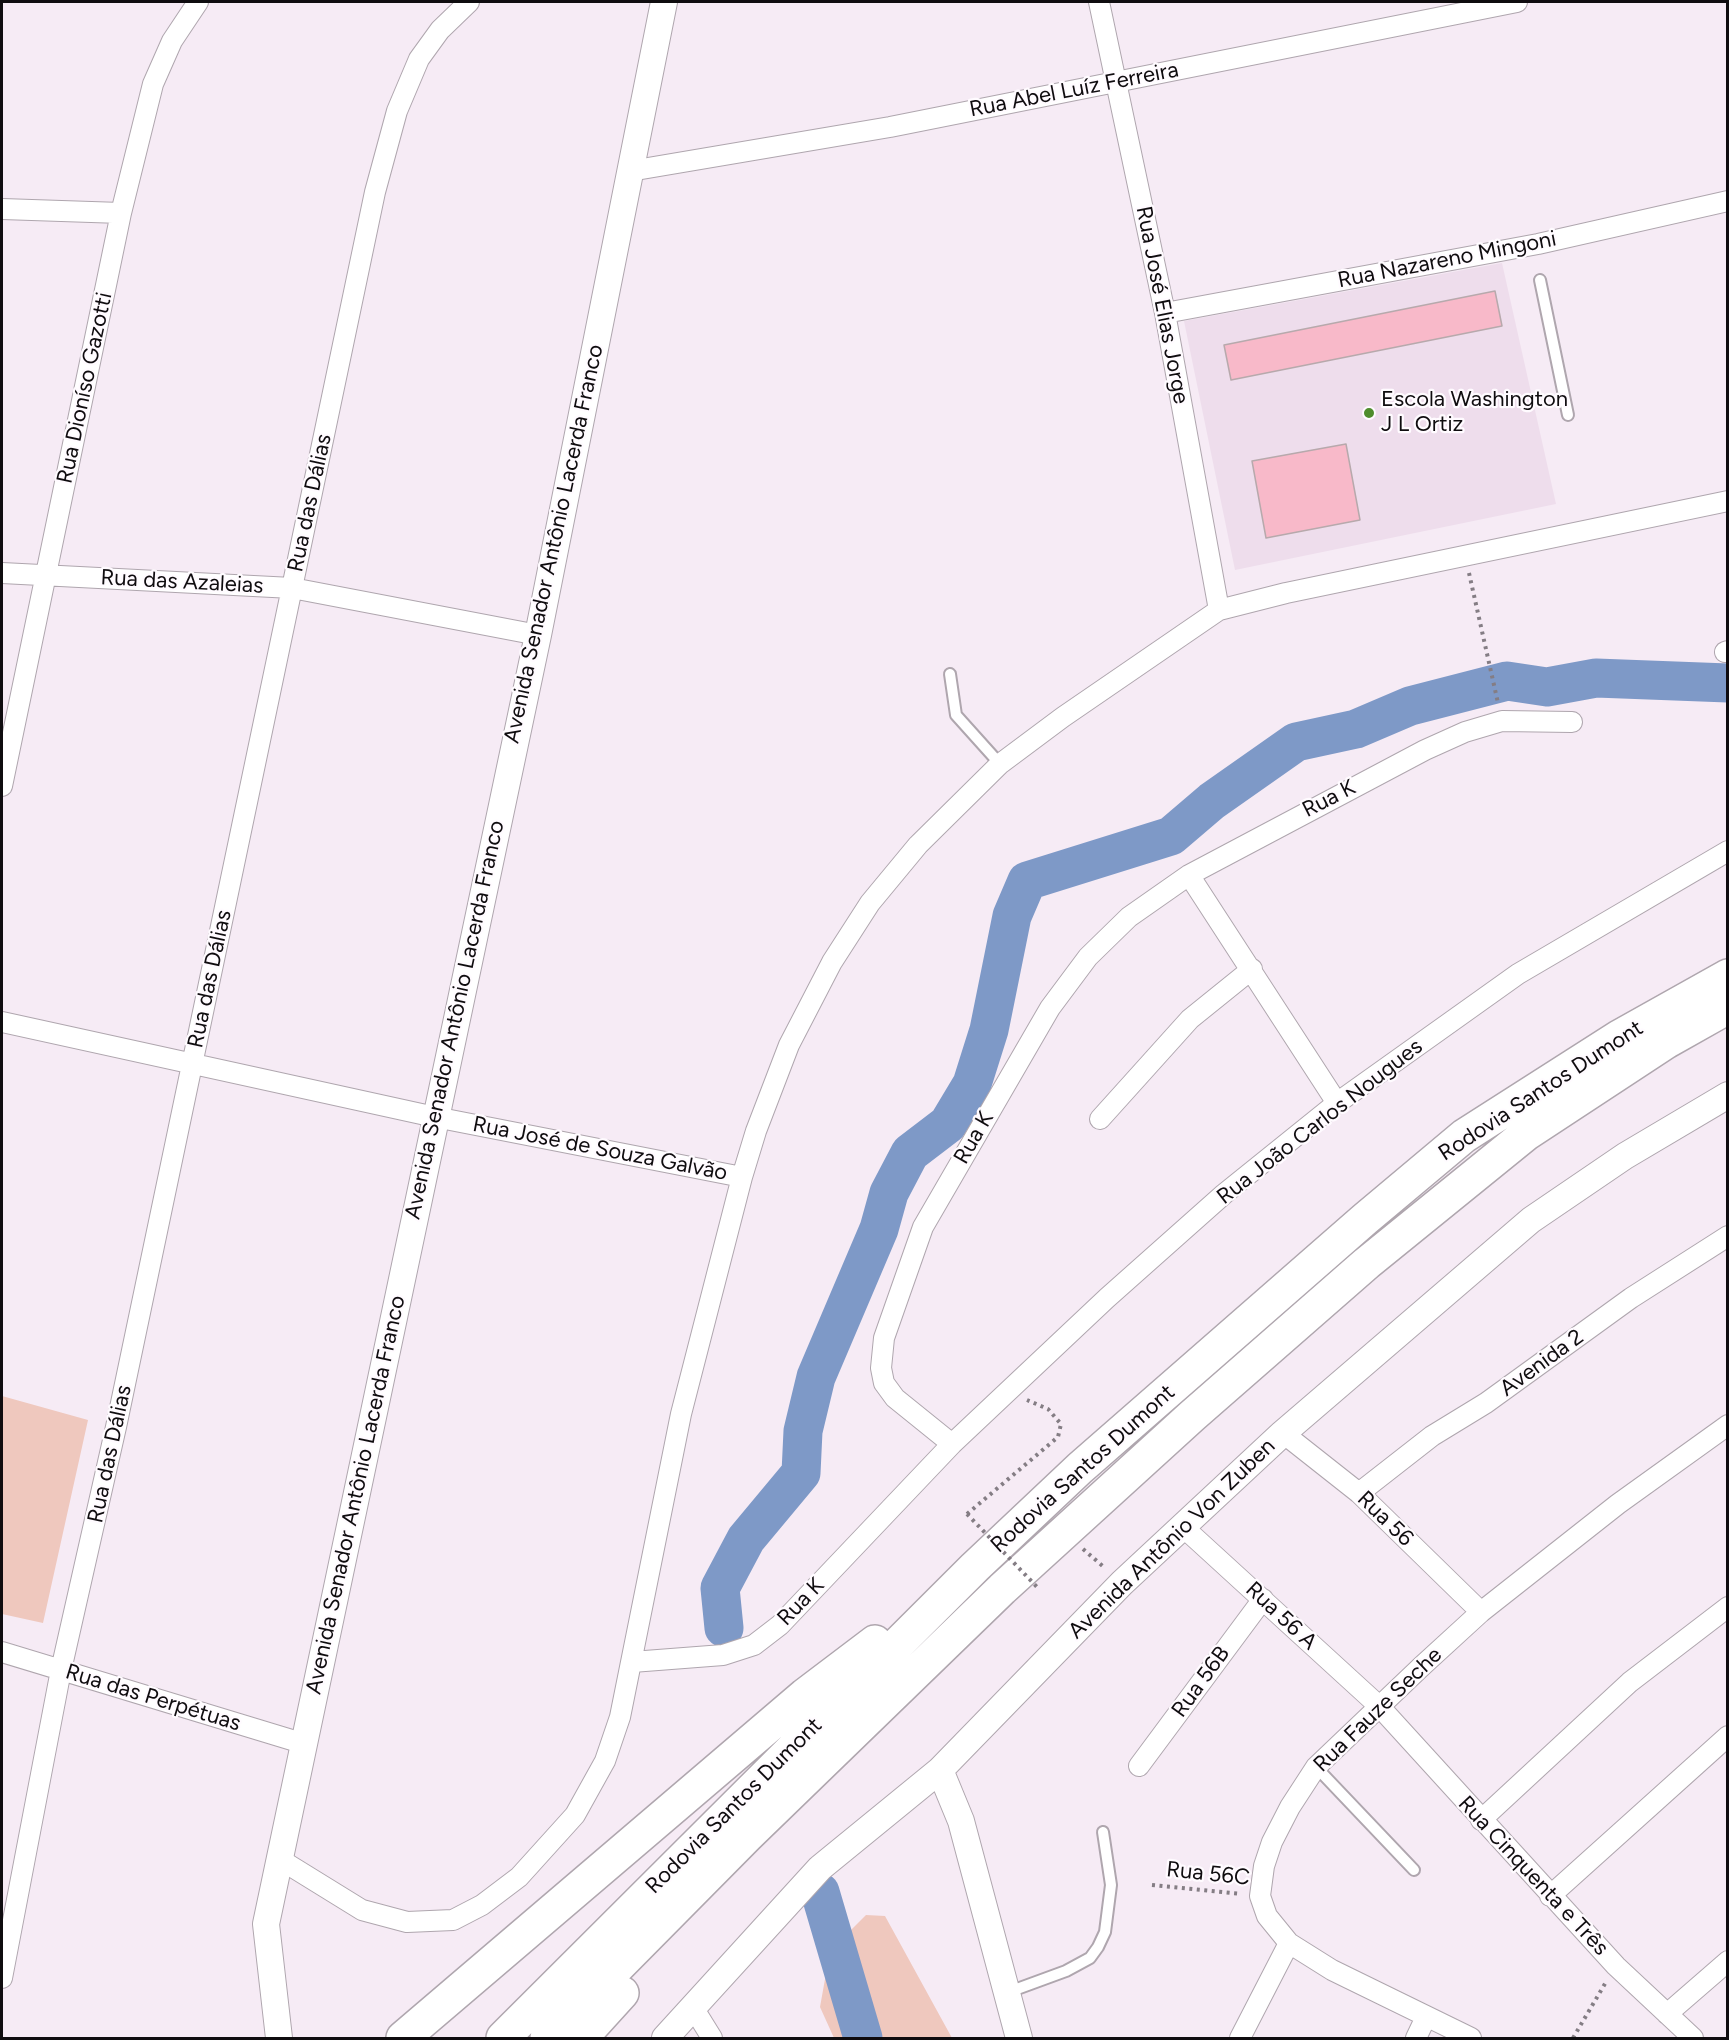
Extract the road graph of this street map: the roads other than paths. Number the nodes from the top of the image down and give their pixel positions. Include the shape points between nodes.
1 (198, 2) edge
2 (469, 2) edge
3 (664, 2) edge
4 (1099, 2) edge
5 (1517, 2) edge
6 (1116, 81) junction
7 (630, 171) junction
8 (1728, 201) edge
9 (2, 209) edge
10 (121, 213) junction
11 (1540, 280) dead end
12 (1165, 312) junction
13 (1568, 415) dead end
14 (1728, 501) edge
15 (2, 573) edge
16 (46, 574) junction
17 (292, 588) junction
18 (1219, 610) junction
19 (538, 635) junction
20 (950, 674) dead end
21 (1572, 722) dead end
22 (1000, 764) junction
23 (2, 786) edge
24 (1728, 851) edge
25 (1189, 875) junction
26 (1252, 969) junction
27 (1728, 976) edge
28 (1728, 1007) edge
29 (2, 1022) edge
30 (193, 1062) junction
31 (1728, 1095) edge
32 (1337, 1103) junction
33 (435, 1117) junction
34 (1100, 1119) dead end
35 (742, 1177) junction
36 (1728, 1236) edge
37 (1728, 1425) edge
38 (1283, 1432) junction
39 (952, 1444) junction
40 (1359, 1493) junction
41 (1182, 1526) junction
42 (975, 1567) junction
43 (1263, 1599) junction
44 (1728, 1607) edge
45 (1481, 1612) junction
46 (2, 1652) edge
47 (632, 1662) junction
48 (62, 1670) junction
49 (1379, 1706) junction
50 (1728, 1736) edge
51 (305, 1744) junction
52 (1139, 1766) dead end
53 (1316, 1767) junction
54 (940, 1770) junction
55 (1481, 1820) junction
56 (1103, 1832) dead end
57 (747, 1836) junction
58 (281, 1860) junction
59 (1414, 1870) dead end
60 (1550, 1896) junction
61 (1289, 1943) junction
62 (1728, 1961) edge
63 (2, 1978) edge
64 (1006, 1993) junction
65 (694, 2009) junction
66 (1667, 2014) junction
67 (1426, 2017) junction
68 (279, 2038) edge
69 (403, 2038) edge
70 (503, 2038) edge
71 (547, 2038) edge
72 (581, 2038) edge
73 (665, 2038) edge
74 (712, 2038) edge
75 (1018, 2038) edge
76 (1240, 2038) edge
77 (1416, 2038) edge
78 (1471, 2038) edge
79 (1693, 2038) edge

1 - 10 street, Rua Dioníso Gazotti via 172,41 153,84
2 - 17 street, Rua das Dálias via 440,30 419,59 397,111 375,192
3 - 7 street, Avenida Senador Antônio Lacerda Franco
4 - 6 street, Rua José Elias Jorge
5 - 6 street, Rua Abel Luíz Ferreira
6 - 7 street, Rua Abel Luíz Ferreira via 890,127
6 - 12 street, Rua José Elias Jorge
7 - 19 street, Avenida Senador Antônio Lacerda Franco
8 - 12 street, Rua Nazareno Mingoni via 1538,244
9 - 10 street
10 - 16 street, Rua Dioníso Gazotti
11 - 13 lane
12 - 18 street, Rua José Elias Jorge
14 - 18 street
15 - 16 street, Rua das Azaleias
16 - 17 street, Rua das Azaleias
16 - 23 street, Rua Dioníso Gazotti
17 - 19 street, Rua das Azaleias
17 - 30 street, Rua das Dálias
18 - 22 street
19 - 33 street, Avenida Senador Antônio Lacerda Franco
20 - 22 lane via 956,715
21 - 25 street, Rua K via 1502,722 1465,732
22 - 35 street via 918,845 870,903 832,962 789,1045
24 - 32 street, Rua João Carlos Nougues via 1518,974
25 - 26 street
25 - 39 street, Rua K via 1129,916 1088,957 1050,1008 923,1227 884,1338 881,1368 884,1383 895,1398
26 - 32 street
26 - 34 street via 1190,1020
27 - 42 highway, Rodovia Santos Dumont via 1619,1037 1464,1136 1080,1468
28 - 57 highway, Rodovia Santos Dumont via 1666,1042 1526,1134 1367,1263 1002,1589
29 - 30 street, Rua José de Souza Galvão
30 - 33 street, Rua José de Souza Galvão
30 - 48 street, Rua das Dálias
31 - 38 street, Avenida Antônio Von Zuben via 1625,1156 1531,1220
32 - 39 street, Rua João Carlos Nougues via 1224,1194
33 - 35 street, Rua José de Souza Galvão
33 - 51 street, Avenida Senador Antônio Lacerda Franco
35 - 47 street via 681,1414
36 - 40 street, Avenida 2 via 1432,1436
37 - 45 street, Rua Fauze Seche via 1618,1504
38 - 40 street, Rua 56
38 - 41 street, Avenida Antônio Von Zuben
39 - 47 street, Rua K via 780,1625 754,1645 723,1655
40 - 45 street, Rua 56
41 - 43 street, Rua 56 A
41 - 54 street, Avenida Antônio Von Zuben
42 - 69 highway via 805,1695
42 - 70 highway, Rodovia Santos Dumont
43 - 49 street, Rua 56 A
43 - 52 street, Rua 56B
44 - 55 street via 1630,1682
45 - 49 street, Rua Fauze Seche
46 - 48 street, Rua das Perpétuas
47 - 58 street via 605,1761 575,1815 519,1877 482,1905 453,1920 408,1922 362,1910
48 - 51 street, Rua das Perpétuas
48 - 63 street, Rua das Dálias
49 - 53 street, Rua Fauze Seche
49 - 55 street, Rua Cinquenta e Três
50 - 60 street
51 - 58 street, Avenida Senador Antônio Lacerda Franco
53 - 59 lane
53 - 61 street, Rua Fauze Seche via 1290,1807 1264,1866 1260,1896 1268,1916
54 - 64 street via 961,1821
54 - 65 street, Avenida Antônio Von Zuben via 820,1868
55 - 60 street, Rua Cinquenta e Três
56 - 64 lane via 1111,1885 1105,1932 1098,1947 1090,1958 1066,1971
57 - 71 highway, Rodovia Santos Dumont
57 - 72 highway via 651,1963
58 - 68 street, Avenida Senador Antônio Lacerda Franco via 267,1924
60 - 66 street, Rua Cinquenta e Três
61 - 67 street via 1332,1970
61 - 76 street
62 - 66 street
64 - 75 street
65 - 73 street, Avenida Antônio Von Zuben
65 - 74 street
66 - 79 street, Rua Cinquenta e Três
67 - 77 street
67 - 78 street

